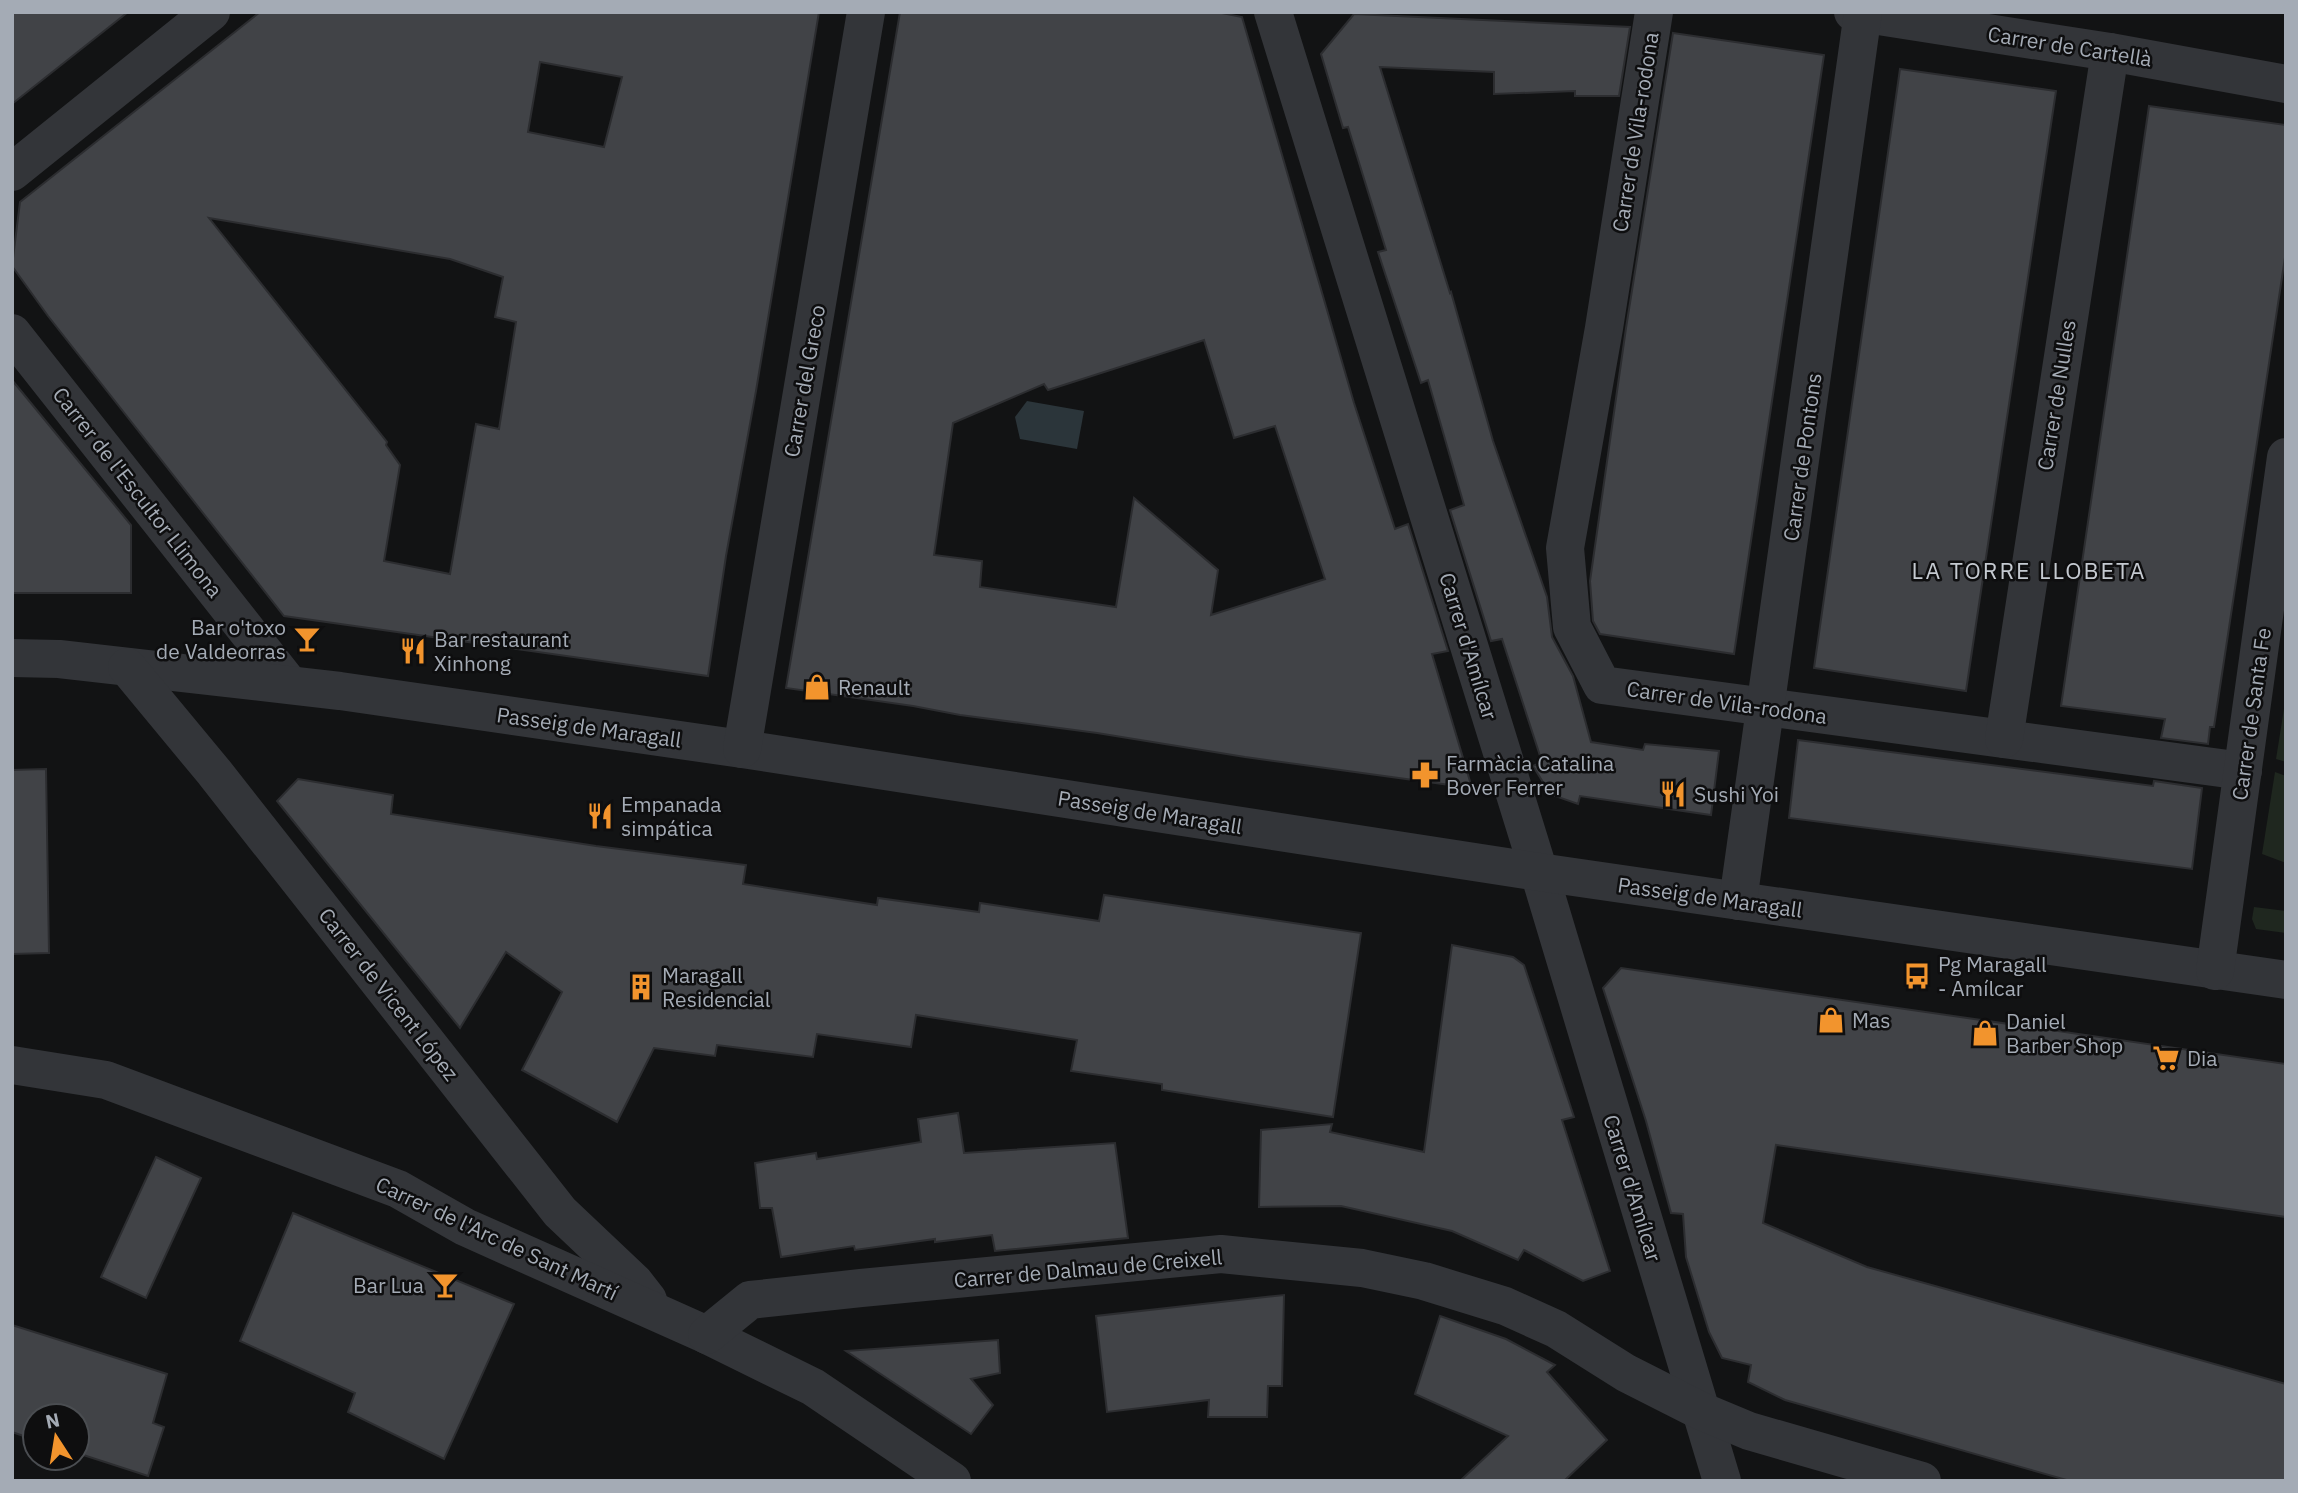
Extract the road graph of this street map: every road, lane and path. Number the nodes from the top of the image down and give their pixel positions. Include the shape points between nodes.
1 (211, 12) edge
2 (866, 12) edge
3 (1273, 12) edge
4 (1654, 12) edge
5 (1860, 13) edge
6 (2110, 52) junction
7 (2286, 84) edge
8 (12, 172) edge
9 (12, 333) edge
10 (2286, 457) edge
11 (12, 658) edge
12 (127, 667) junction
13 (289, 684) junction
14 (1766, 707) junction
15 (2004, 739) junction
16 (742, 749) junction
17 (2242, 771) junction
18 (1539, 872) junction
19 (1738, 901) junction
20 (2215, 971) junction
21 (2286, 980) edge
22 (12, 1065) edge
23 (659, 1313) junction
24 (707, 1335) junction
25 (1701, 1411) junction
26 (951, 1481) edge
27 (1722, 1481) edge
28 (1922, 1481) edge

1 - 8 street
2 - 16 street, Carrer del Greco
3 - 18 street, Carrer d'Amílcar
4 - 14 street, Carrer de Vila-rodona via 1565,548 1572,627 1602,685
5 - 6 street, Carrer de Cartellà
5 - 14 street, Carrer de Pontons
6 - 7 street, Carrer de Cartellà
6 - 15 street, Carrer de Nulles
9 - 13 street, Carrer de l'Escultor Llimona
10 - 17 street, Carrer de Santa Fe
11 - 12 street, Passeig de Maragall
12 - 13 street, Passeig de Maragall
12 - 23 street, Carrer de Vicent López via 560,1212 634,1282
13 - 16 street, Passeig de Maragall
14 - 15 street, Carrer de Vila-rodona
14 - 19 street, Carrer de Pontons
15 - 17 street, Carrer de Vila-rodona
16 - 18 street, Passeig de Maragall
17 - 20 street, Carrer de Santa Fe
18 - 19 street, Passeig de Maragall
18 - 25 street, Carrer d'Amílcar
19 - 20 street, Passeig de Maragall
20 - 21 street, Passeig de Maragall
22 - 23 street, Carrer de l'Arc de Sant Martí via 106,1080 398,1189 465,1227
23 - 24 street, Carrer de l'Arc de Sant Martí
24 - 25 street, Carrer de Dalmau de Creixell via 750,1300 1221,1254 1362,1268 1505,1306 1556,1329 1626,1373
24 - 26 street, Carrer de l'Arc de Sant Martí via 813,1387
25 - 27 street, Carrer d'Amílcar
25 - 28 street, Carrer de Dalmau de Creixell via 1749,1431

